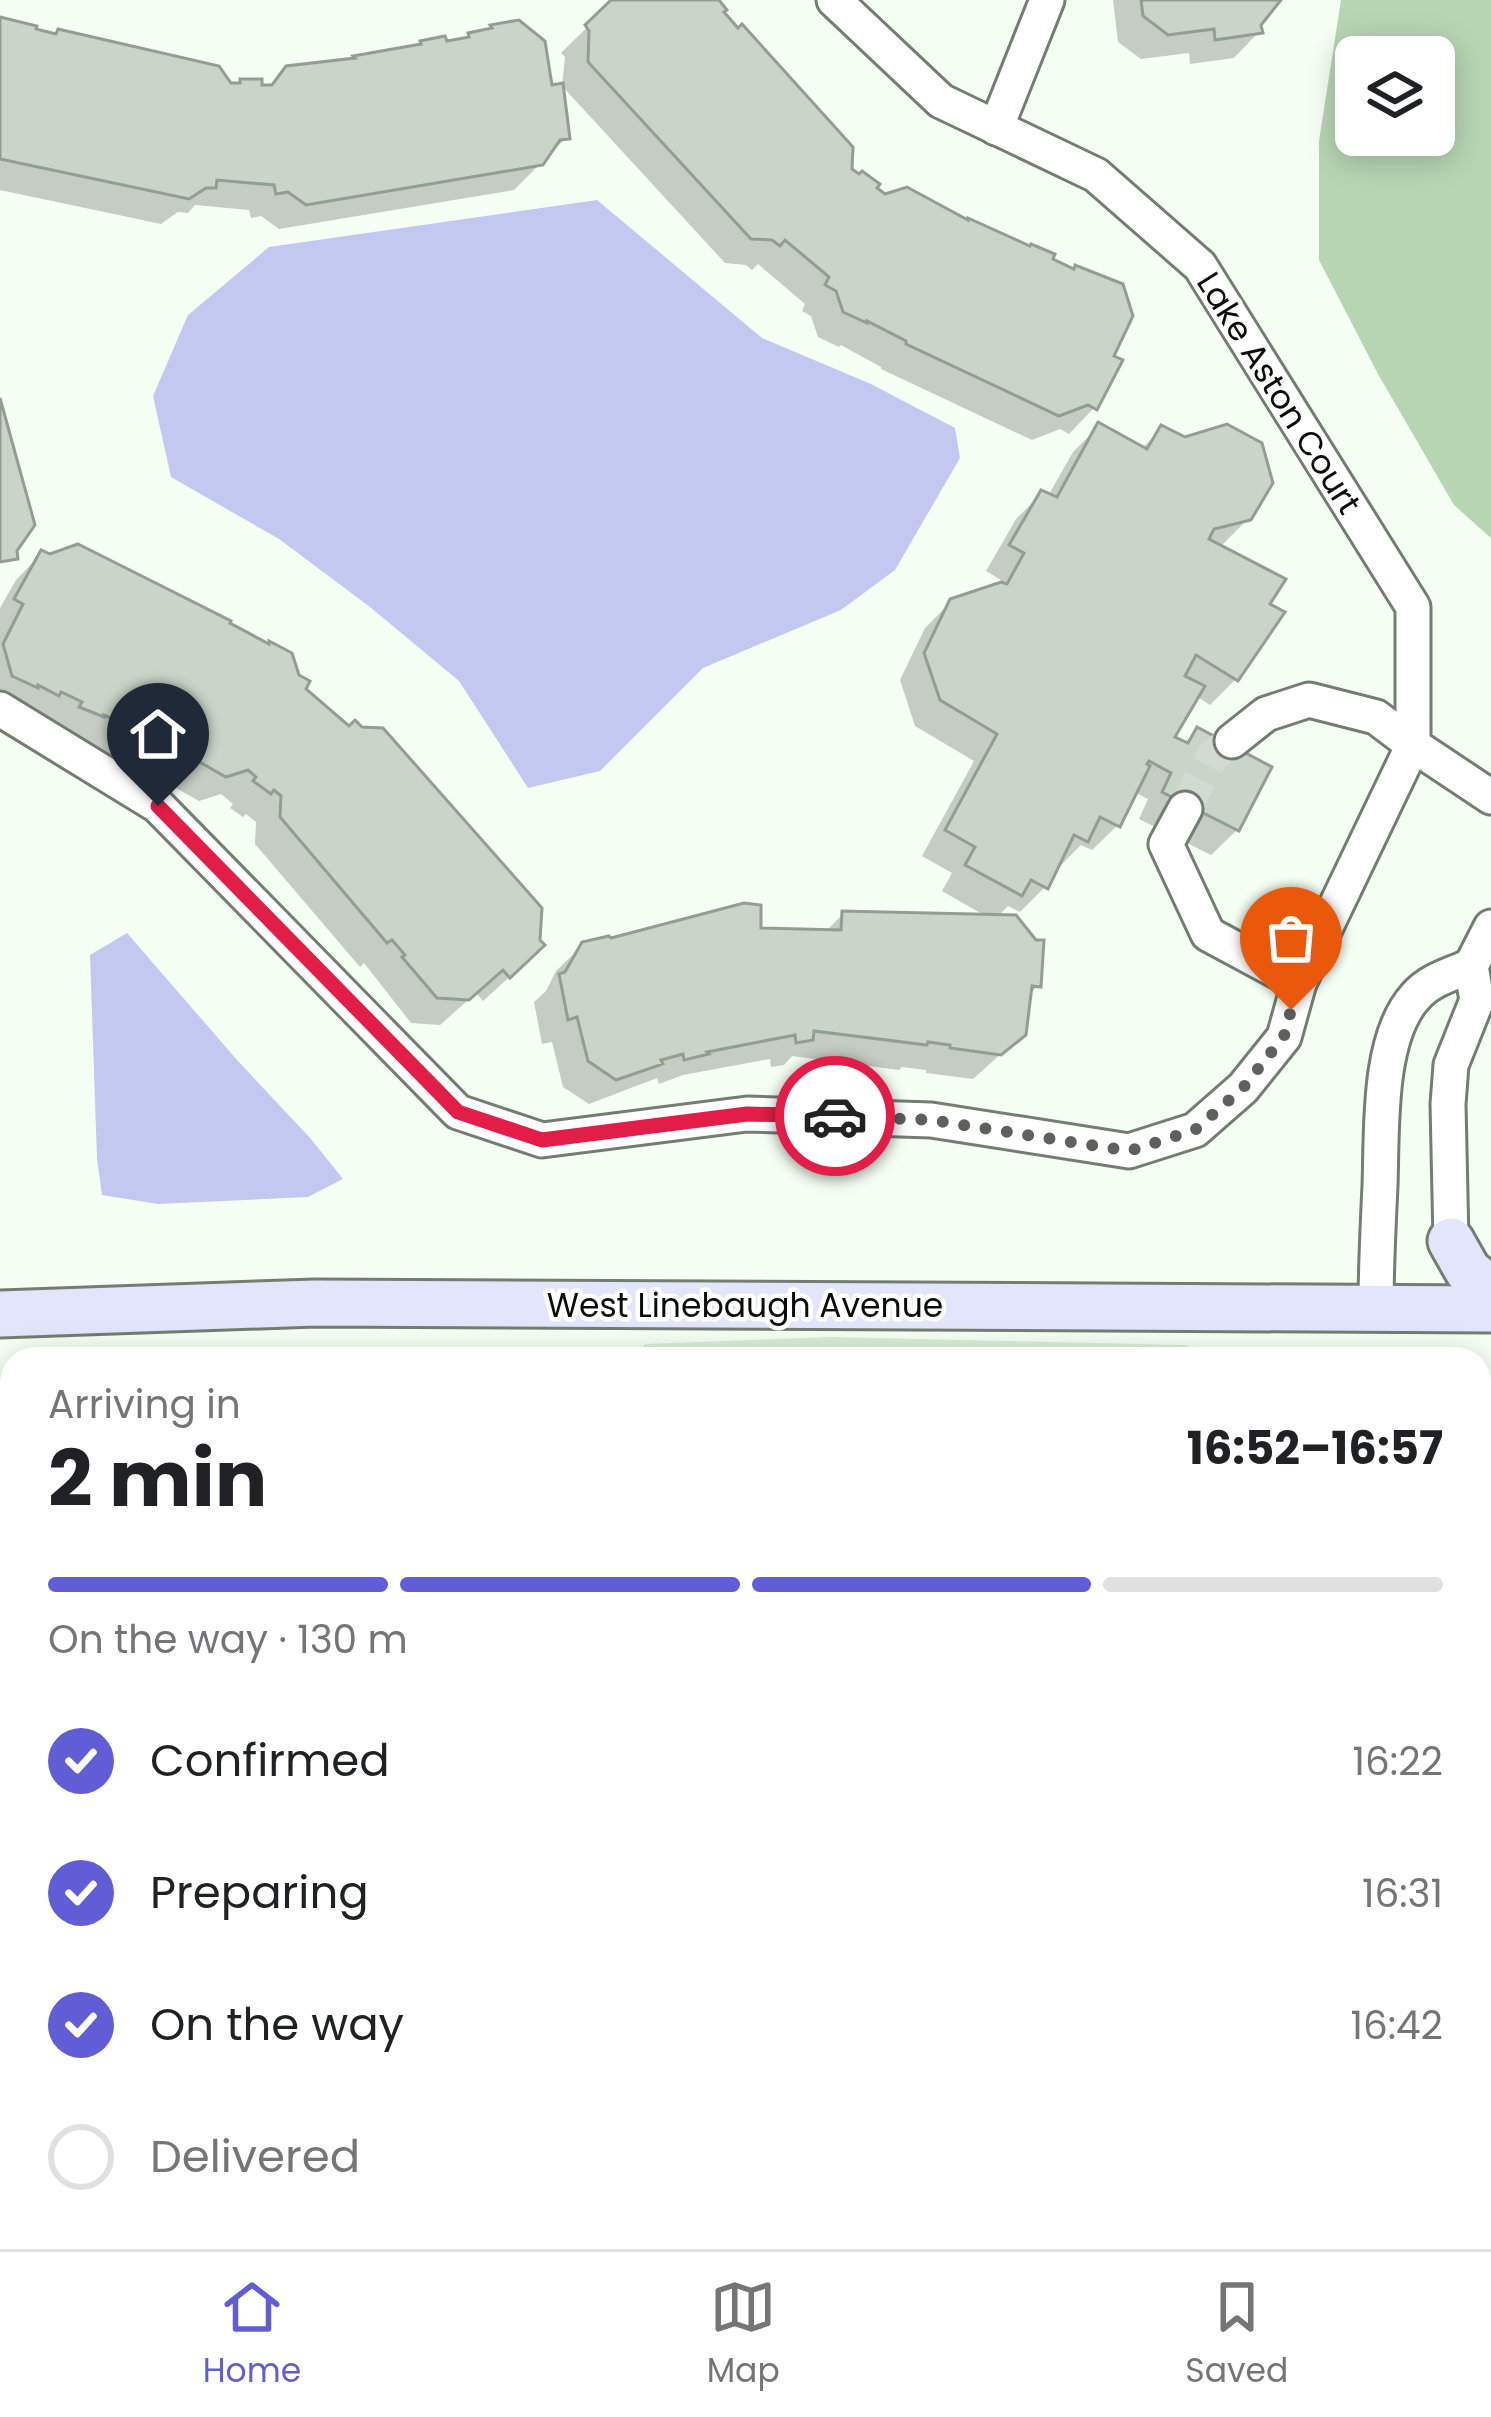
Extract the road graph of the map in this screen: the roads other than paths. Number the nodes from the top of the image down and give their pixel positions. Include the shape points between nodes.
1 (834, 0) edge
2 (1047, 0) edge
3 (996, 128) junction
4 (0, 709) edge
5 (1232, 741) tunnel mouth
6 (1413, 746) junction
7 (1491, 797) edge
8 (1185, 809) tunnel mouth
9 (1491, 928) edge
10 (1471, 966) junction
11 (1299, 983) junction
12 (1451, 1241) joint
13 (1491, 1290) edge
14 (1376, 1307) junction
15 (1491, 1309) edge
16 (0, 1314) edge

1 - 3 street, Lake Aston Court via 941,101
2 - 3 street
3 - 6 street, Lake Aston Court via 1096,176 1200,266 1413,607
4 - 11 street, Lake Aston Court via 158,806 458,1112 542,1140 747,1114 931,1120 1129,1151 1195,1130 1243,1088 1284,1036
5 - 6 street via 1266,714 1309,700 1376,718
6 - 7 street
6 - 11 street, Lake Aston Court
8 - 11 street via 1166,844 1208,934
9 - 10 street
10 - 12 street via 1477,1000 1451,1065 1448,1104
10 - 14 street via 1413,998 1396,1030 1385,1090
12 - 13 main road
14 - 15 main road, West Linebaugh Avenue
14 - 16 main road, West Linebaugh Avenue via 315,1303

